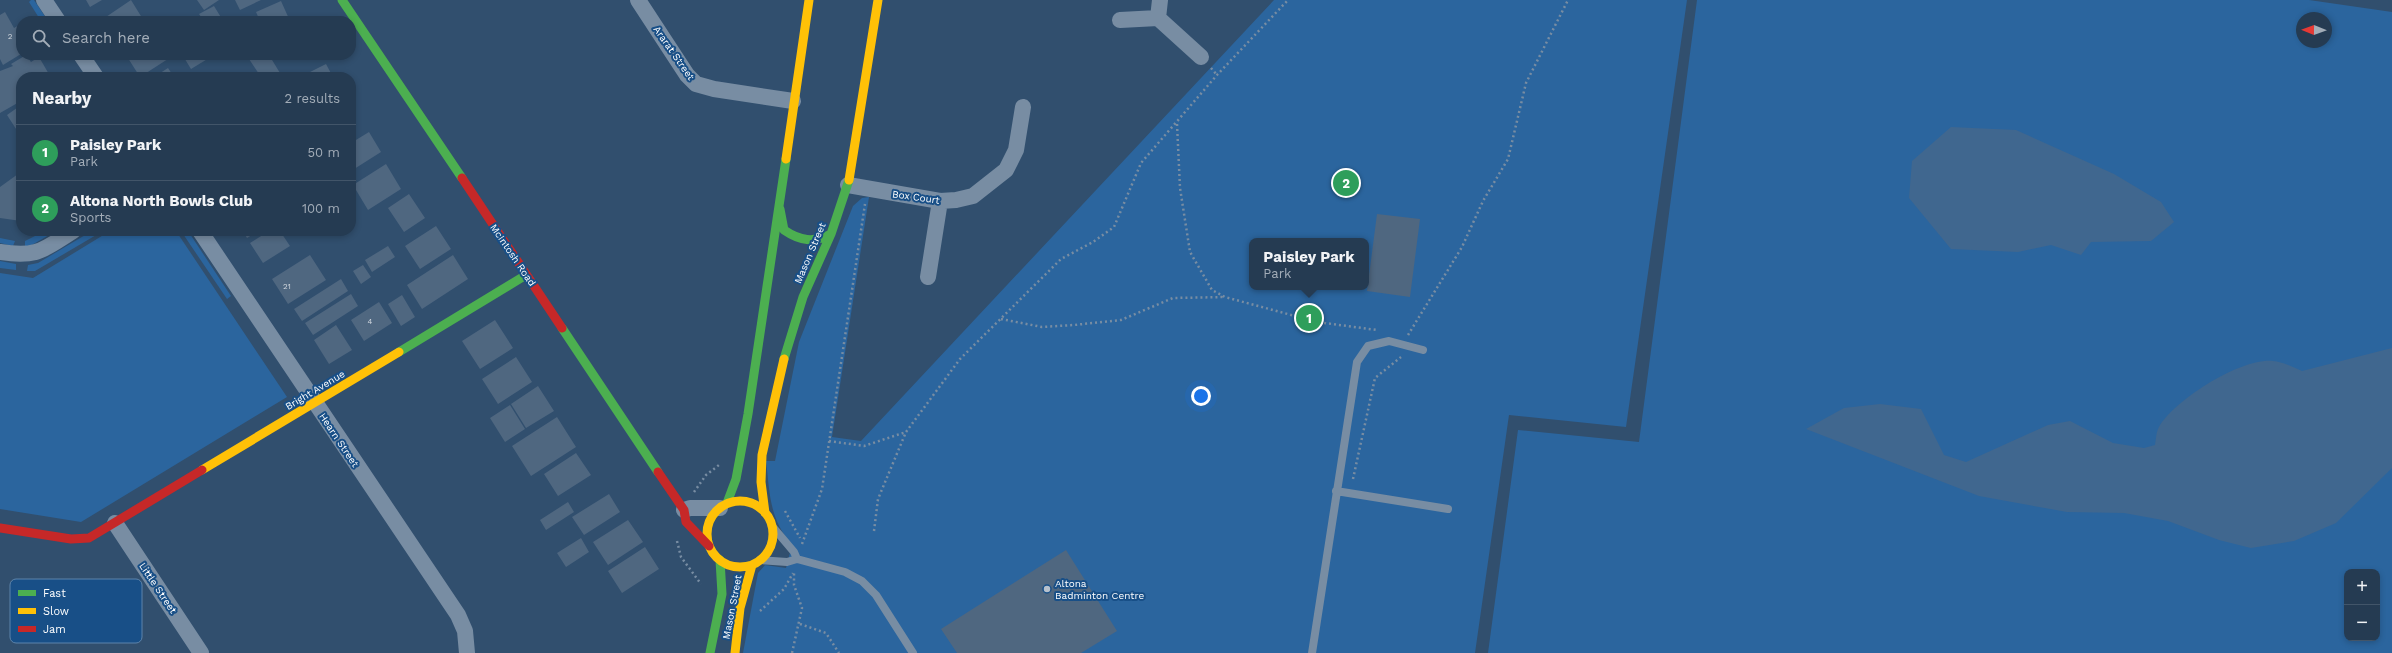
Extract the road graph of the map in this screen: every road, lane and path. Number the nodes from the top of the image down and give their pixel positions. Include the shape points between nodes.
1 (44, 0) edge
2 (342, 0) edge
3 (638, 0) edge
4 (809, 0) edge
5 (878, 0) edge
6 (1160, 0) edge
7 (1288, 0) edge
8 (1568, 0) edge
9 (55, 16) edge
10 (353, 16) edge
11 (1158, 18) junction
12 (1120, 20) dead end
13 (356, 21) edge
14 (1201, 57) dead end
15 (84, 60) edge
16 (93, 72) edge
17 (793, 101) junction
18 (1023, 107) dead end
19 (1177, 124) junction
20 (848, 185) junction
21 (868, 189) junction
22 (940, 201) junction
23 (780, 206) junction
24 (831, 234) junction
25 (65, 236) edge
26 (203, 236) edge
27 (0, 252) edge
28 (526, 275) junction
29 (928, 277) dead end
30 (1225, 297) junction
31 (1001, 319) junction
32 (1379, 330) dead end
33 (1401, 332) dead end
34 (1409, 332) junction
35 (1405, 346) junction
36 (1423, 350) dead end
37 (314, 403) junction
38 (906, 432) junction
39 (829, 442) junction
40 (716, 467) dead end
41 (1336, 491) junction
42 (1350, 493) junction
43 (692, 494) dead end
44 (724, 506) junction
45 (1448, 509) dead end
46 (684, 510) junction
47 (765, 513) junction
48 (115, 523) junction
49 (772, 526) junction
50 (0, 528) edge
51 (874, 531) dead end
52 (677, 540) dead end
53 (709, 546) junction
54 (800, 549) dead end
55 (797, 559) junction
56 (720, 560) junction
57 (756, 562) junction
58 (705, 588) dead end
59 (756, 614) dead end
60 (800, 624) junction
61 (201, 653) edge
62 (467, 653) edge
63 (710, 653) edge
64 (736, 653) edge
65 (792, 653) edge
66 (839, 653) edge
67 (913, 653) edge
68 (1312, 653) edge

1 - 9 street
2 - 10 street, McIntosh Road
3 - 17 street, Ararat Street via 687,75 696,84
4 - 17 street
5 - 20 street, Mason Street
6 - 11 street
7 - 19 path via 1217,75
8 - 34 path via 1526,83 1508,159 1483,201 1462,246
11 - 12 street
11 - 14 street
13 - 28 street, McIntosh Road
15 - 16 street
17 - 23 street
18 - 22 street, Box Court via 1016,150 1006,170 973,196
19 - 30 path via 1180,188 1190,252 1212,290
19 - 31 path via 1141,163 1114,226 1093,242 1061,259
20 - 21 street, Box Court
20 - 24 street, Mason Street
21 - 22 street, Box Court
21 - 39 path
22 - 29 street
23 - 24 street via 784,230 792,236 807,241 819,241
23 - 44 street via 736,479
24 - 47 street, Mason Street via 803,297 783,362 762,455 761,482
25 - 27 street via 36,254 21,256
26 - 37 street, Hearn Street
28 - 37 street, Bright Avenue
28 - 46 street, McIntosh Road
30 - 31 path via 1173,298 1120,320 1074,325 1042,327
30 - 32 path via 1317,322
31 - 38 path via 960,359
33 - 34 path
34 - 35 path
35 - 36 lane
35 - 41 lane via 1389,341 1368,346 1357,362
35 - 42 path via 1401,358 1375,378
37 - 48 street, Bright Avenue
37 - 62 street, Hearn Street via 458,615 465,631
38 - 39 path via 864,446
38 - 51 path via 878,499
39 - 54 path via 822,489
40 - 43 path via 706,475
41 - 42 lane
41 - 68 lane
42 - 45 lane
44 - 46 street
44 - 47 street via 736,501 752,503
44 - 53 street via 710,521 707,534
46 - 53 street, McIntosh Road via 686,522
47 - 49 street
48 - 50 street, Bright Avenue via 89,538 71,539
48 - 61 street, Little Street
49 - 55 lane
49 - 57 street via 772,541 765,555
52 - 58 path via 681,557
53 - 56 street
55 - 57 lane via 787,562
55 - 67 lane via 845,572 862,582 876,595
56 - 57 street via 735,567
56 - 63 street, Mason Street via 722,594
57 - 64 street, Mason Street via 743,597 736,634
59 - 60 path via 784,589 794,571 794,585 802,608
60 - 65 path
60 - 66 path via 826,633

